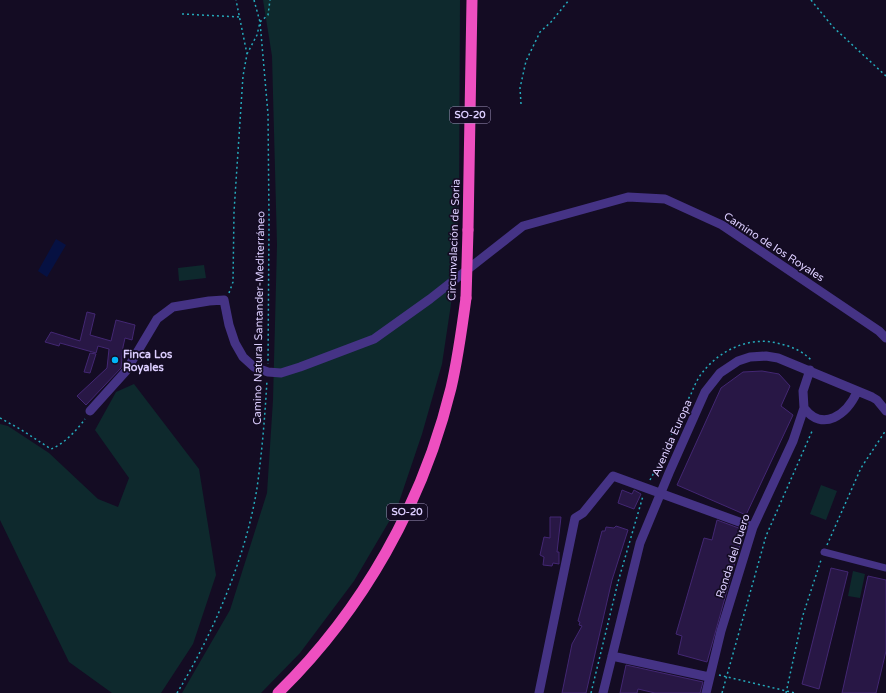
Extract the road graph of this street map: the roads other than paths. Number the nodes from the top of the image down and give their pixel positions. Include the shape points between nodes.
1 (472, 0) edge
2 (886, 338) edge
3 (811, 366) junction
4 (857, 392) junction
5 (804, 408) junction
6 (90, 411) road end
7 (886, 411) edge
8 (660, 493) junction
9 (753, 527) junction
10 (824, 552) dead end
11 (886, 568) edge
12 (612, 656) junction
13 (709, 677) junction
14 (278, 693) edge
15 (539, 693) edge
16 (603, 693) edge
17 (706, 693) edge

1 - 14 highway, Circunvalación de Soria / SO-20, bridge via 466,298 460,342 442,420 415,494 372,576 332,633
2 - 6 street, Camino de los Royales via 722,225 665,199 628,197 523,226 374,339 281,373 254,367 243,357 229,325 224,300 173,307 157,319 126,371
3 - 4 street, Avenida Europa
3 - 5 street, Ronda del Duero via 803,391
3 - 8 street, Avenida Europa via 766,356 750,357 738,361 720,373 705,392
4 - 5 street via 845,411 828,419 813,417
4 - 7 street, Avenida Europa via 877,400
5 - 9 street, Ronda del Duero via 793,441
8 - 9 street
8 - 12 street, Avenida Europa via 640,543
8 - 15 street via 613,476 583,513 575,518
9 - 13 street, Ronda del Duero
10 - 11 street
12 - 13 street
12 - 16 street, Avenida Europa
13 - 17 street, Ronda del Duero

